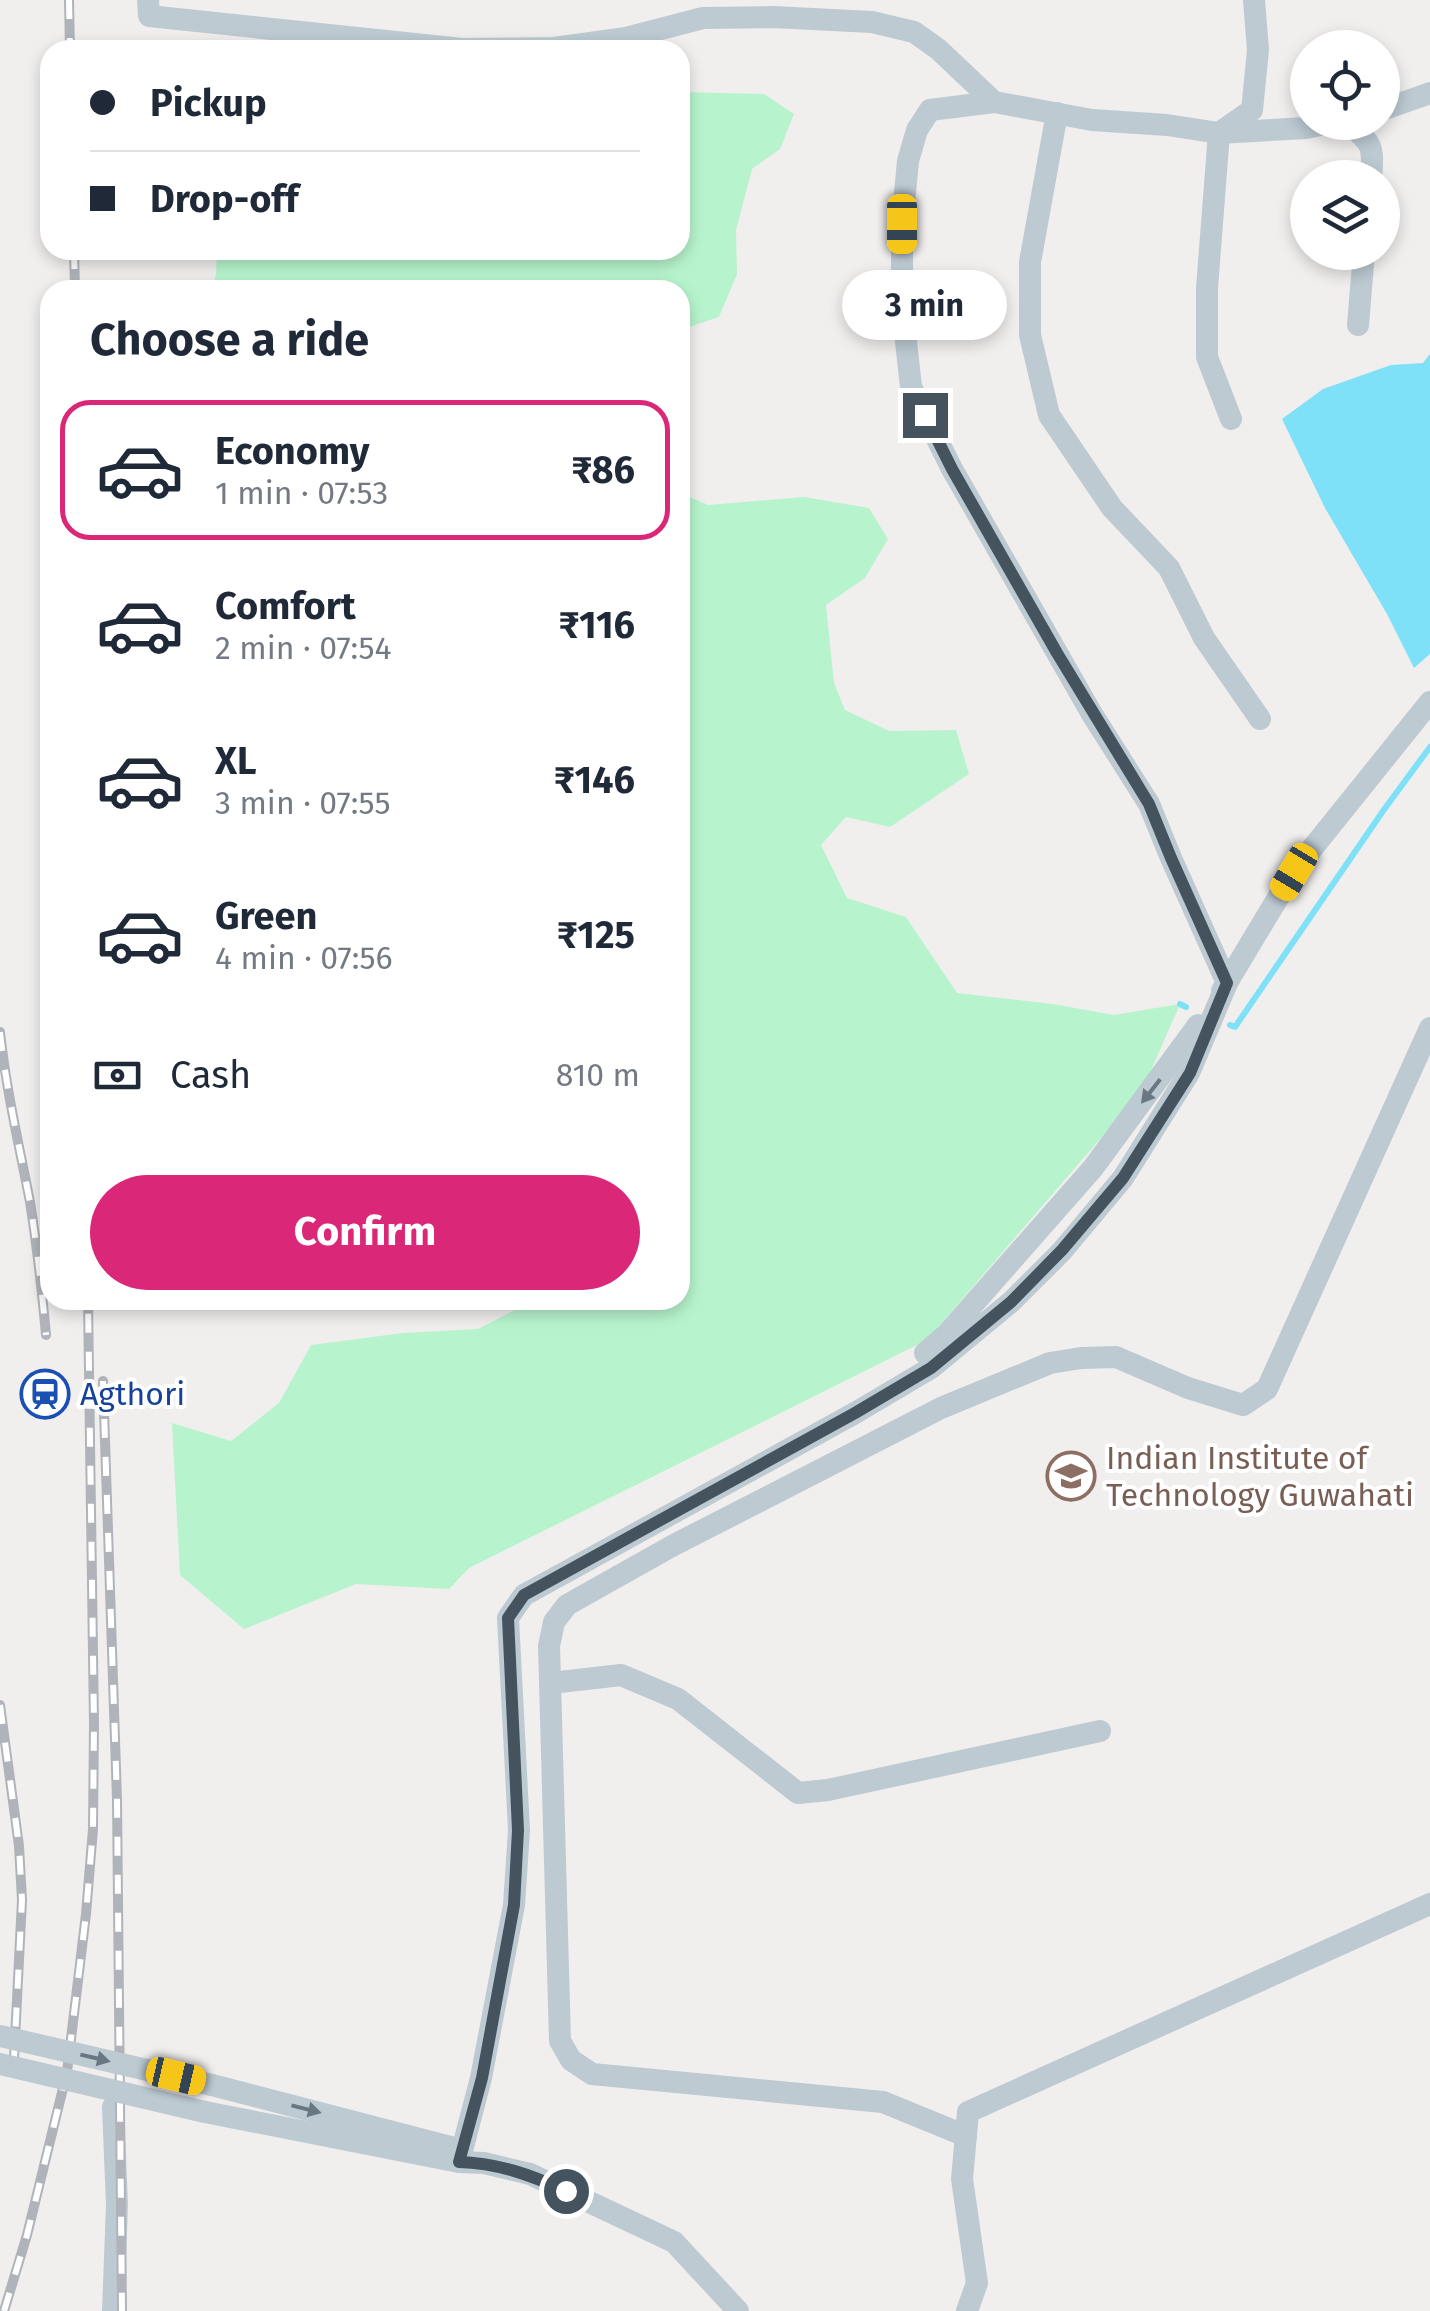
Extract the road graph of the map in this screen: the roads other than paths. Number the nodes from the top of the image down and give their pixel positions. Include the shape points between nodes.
1 (148, 0) edge
2 (1254, 0) edge
3 (377, 40) edge
4 (612, 40) edge
5 (1430, 94) edge
6 (994, 102) junction
7 (1400, 104) edge
8 (1057, 113) junction
9 (1290, 129) edge
10 (1218, 133) junction
11 (1363, 270) edge
12 (1358, 325) dead end
13 (1231, 420) dead end
14 (1430, 702) edge
15 (1260, 719) dead end
16 (1227, 983) junction
17 (1430, 1028) edge
18 (551, 1683) junction
19 (1100, 1731) dead end
20 (1430, 1904) edge
21 (0, 2036) edge
22 (0, 2064) edge
23 (113, 2107) dead end
24 (966, 2136) junction
25 (460, 2157) junction
26 (112, 2311) edge
27 (738, 2311) edge
28 (968, 2311) edge

1 - 3 street via 150,16
2 - 10 street via 1252,110
4 - 6 street via 703,18 872,22 914,32
5 - 7 street
6 - 8 street
6 - 16 street via 930,110 908,162 902,305 911,388 1149,804
8 - 10 street
8 - 15 street via 1030,262 1030,336 1049,416 1112,508 1169,568 1204,638
9 - 10 street
10 - 13 street via 1207,357
11 - 12 street
14 - 16 street via 1294,872
16 - 25 street via 1190,1073 1123,1178 1011,1302 931,1368 524,1595 508,1618 518,1830 514,1905
17 - 18 street via 1267,1389 1244,1405 1116,1357 1050,1363 941,1408 567,1605 554,1622 549,1646
18 - 19 street via 621,1675 678,1699 798,1793
18 - 24 street via 560,2041 571,2060 592,2074 883,2102
20 - 24 street via 968,2112
21 -> 25 street, bridge via 212,2085
22 - 25 street, bridge via 205,2112
23 - 26 street via 118,2205
24 - 28 street via 962,2179 977,2283
25 - 27 street via 530,2174 674,2242

